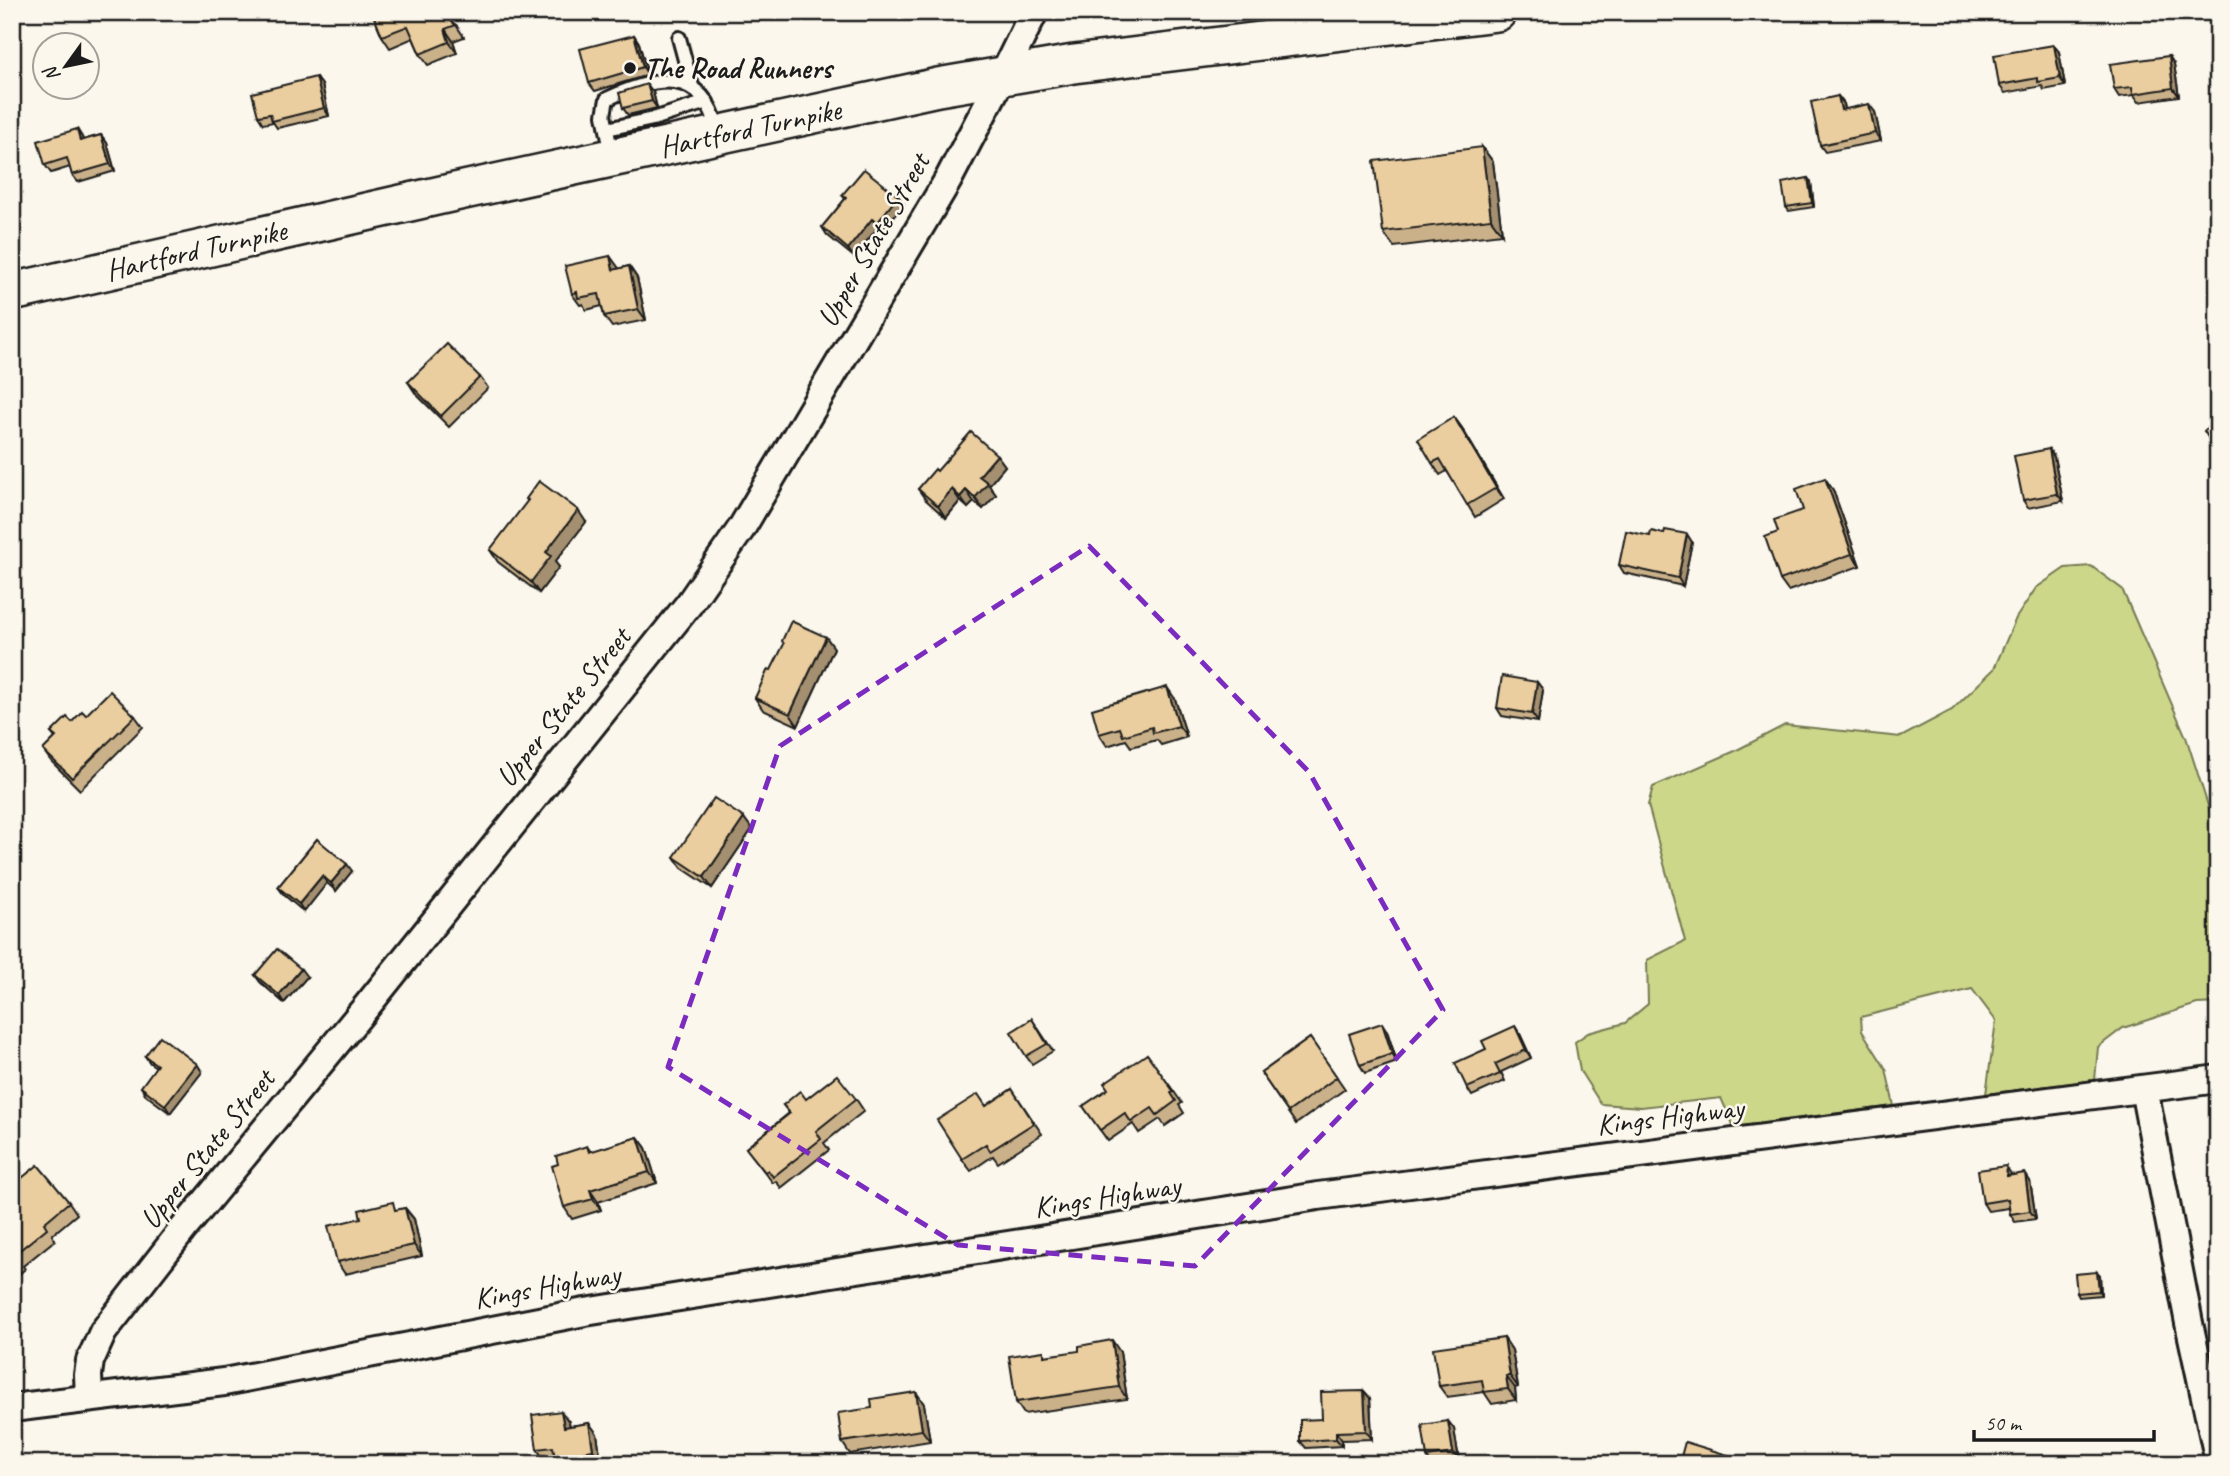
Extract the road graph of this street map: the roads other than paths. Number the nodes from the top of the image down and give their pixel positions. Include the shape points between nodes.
1 (1034, 12) edge
2 (1497, 12) edge
3 (679, 38) dead end
4 (1003, 75) junction
5 (692, 86) junction
6 (713, 119) junction
7 (610, 144) junction
8 (12, 292) edge
9 (2218, 1079) edge
10 (2144, 1089) junction
11 (89, 1398) junction
12 (12, 1408) edge
13 (2218, 1457) edge

1 - 4 street, Upper State Street
2 - 4 main road, Hartford Turnpike
3 - 5 lane
4 - 6 main road, Hartford Turnpike
4 - 11 street, Upper State Street via 948,180 741,529 689,604 103,1332 90,1361
5 - 6 lane
5 - 7 lane via 657,82 607,99 604,115
6 - 7 main road, Hartford Turnpike
7 - 8 main road, Hartford Turnpike
9 - 10 street, Kings Highway
10 - 11 street, Kings Highway via 1267,1204 585,1312 224,1382
10 - 13 street
11 - 12 street, Kings Highway

